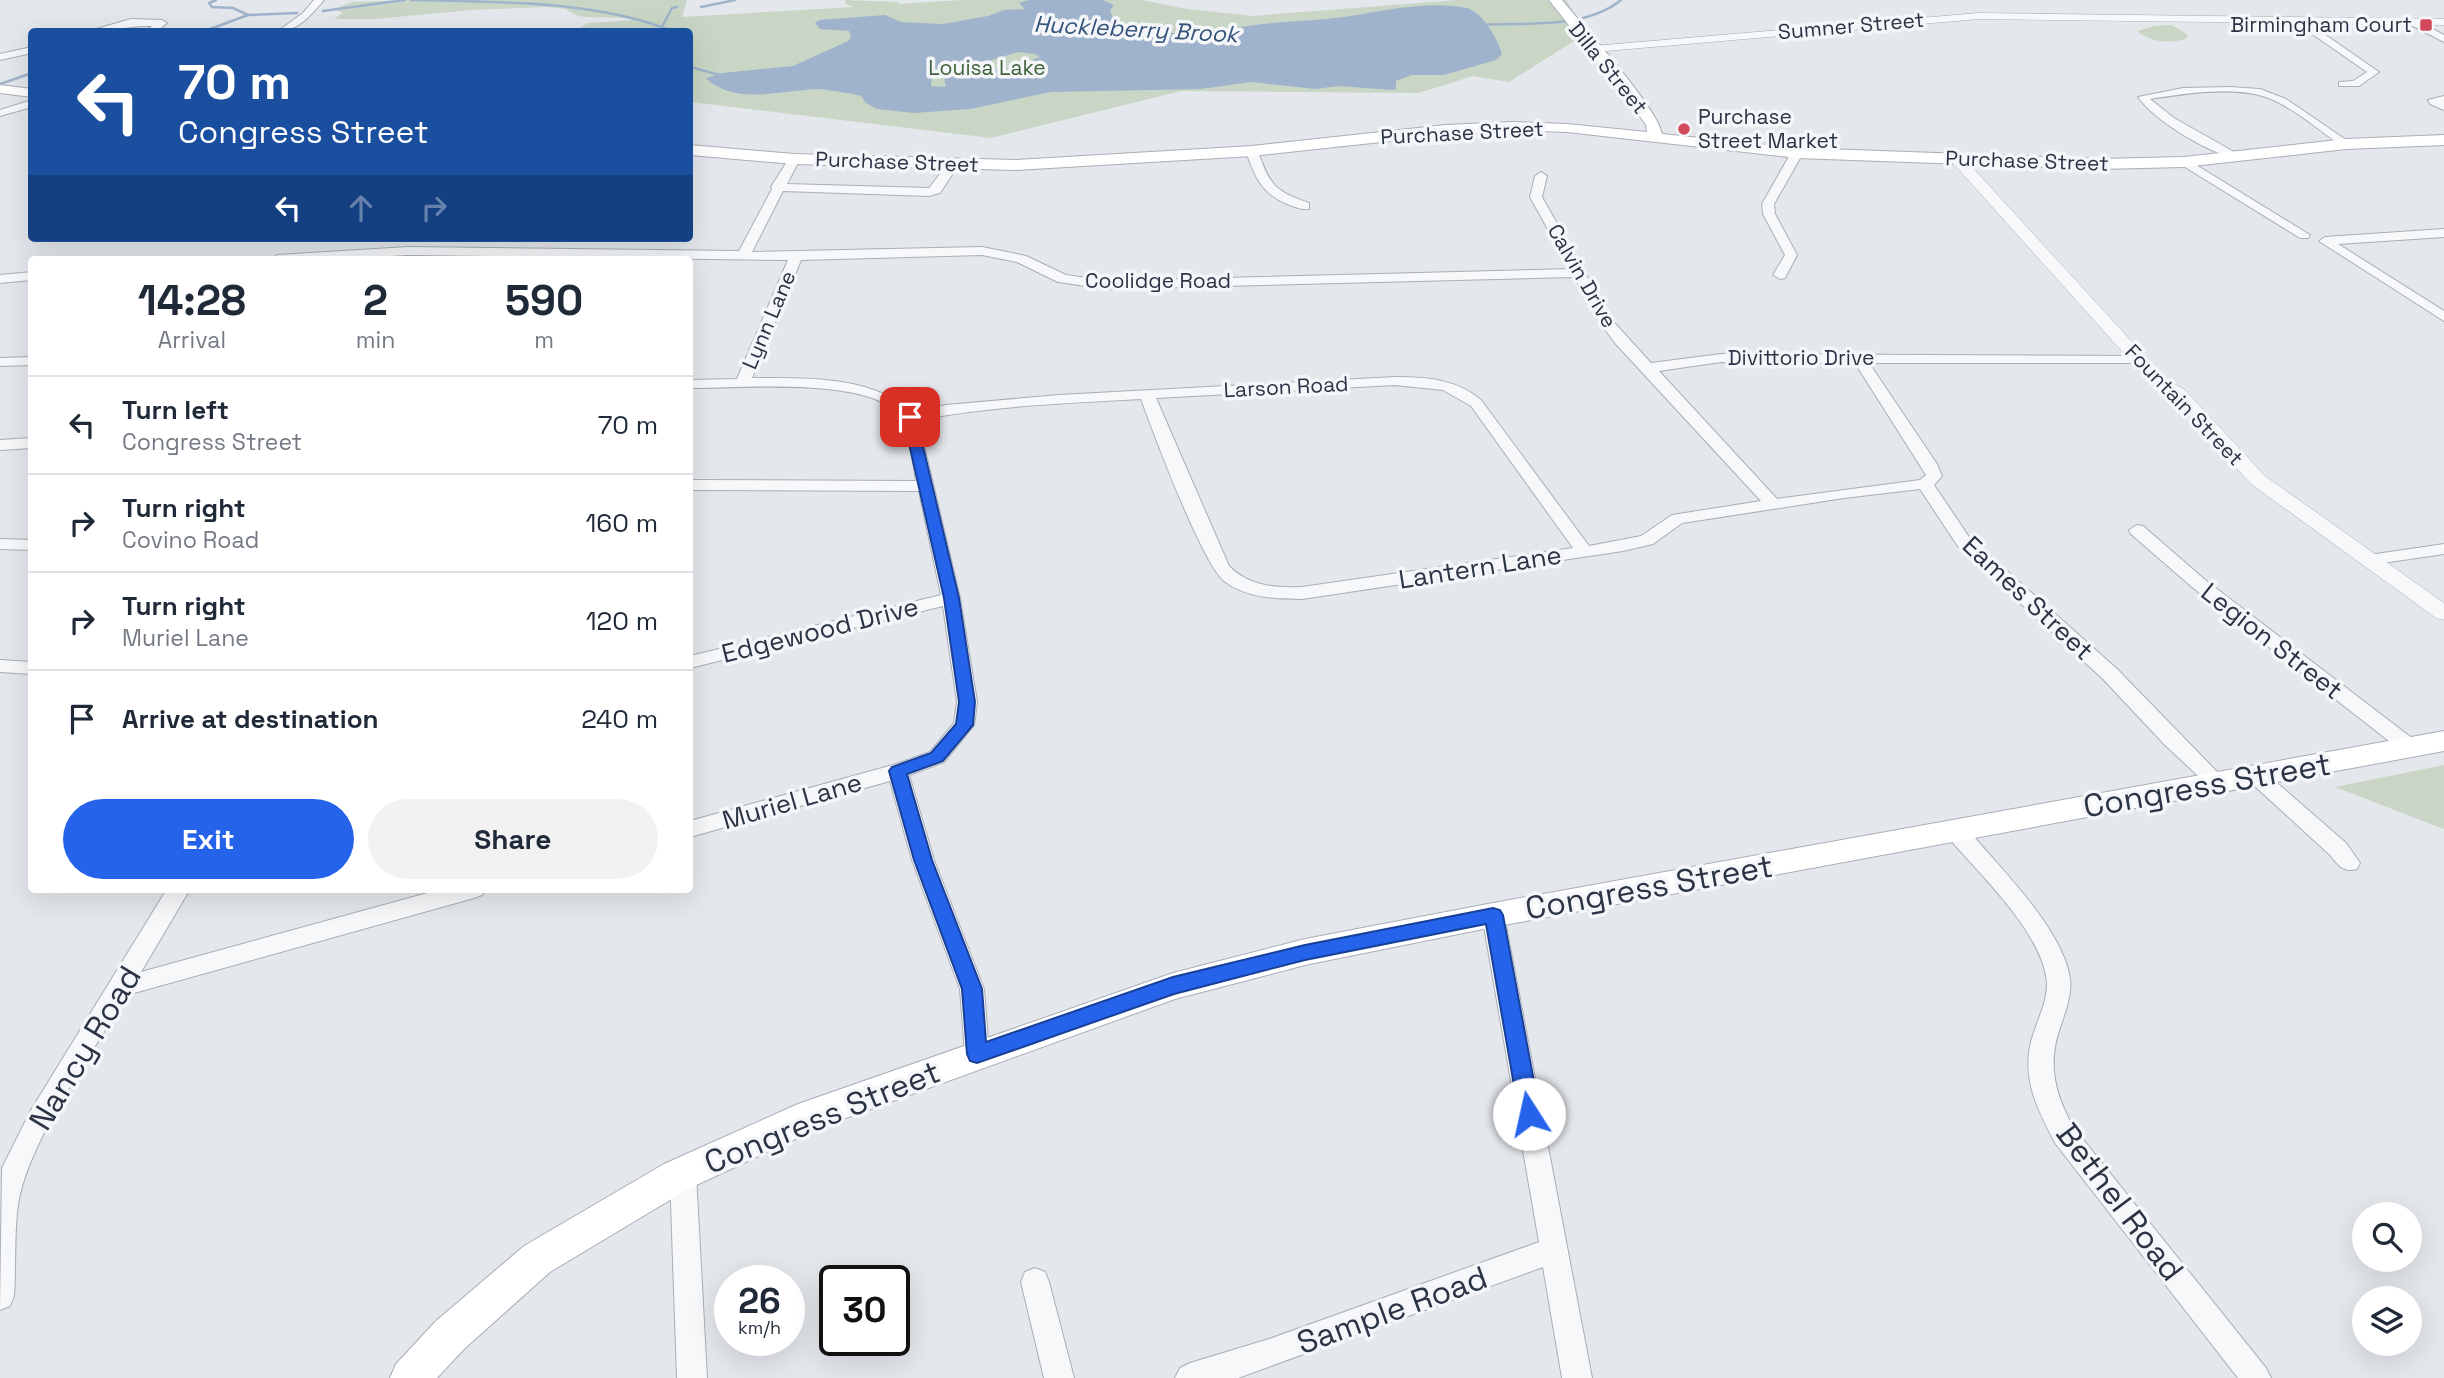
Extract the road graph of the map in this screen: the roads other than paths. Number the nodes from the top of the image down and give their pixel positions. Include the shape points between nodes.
1 (319, 0) edge
2 (1555, 0) edge
3 (1568, 18) joint
4 (2298, 20) junction
5 (2412, 22) junction
6 (2444, 22) edge
7 (106, 28) edge
8 (155, 28) edge
9 (287, 28) edge
10 (2444, 39) edge
11 (1594, 49) junction
12 (28, 50) edge
13 (5, 55) edge
14 (2343, 84) dead end
15 (0, 89) edge
16 (28, 92) edge
17 (2444, 99) edge
18 (28, 104) edge
19 (2444, 107) edge
20 (0, 113) edge
21 (1655, 138) junction
22 (2444, 140) edge
23 (2346, 144) junction
24 (693, 150) edge
25 (1252, 151) junction
26 (1797, 153) junction
27 (2232, 155) junction
28 (794, 159) junction
29 (1957, 159) junction
30 (2184, 162) junction
31 (953, 164) junction
32 (1541, 176) dead end
33 (777, 187) junction
34 (1305, 206) dead end
35 (2444, 233) edge
36 (2304, 235) dead end
37 (744, 255) junction
38 (346, 256) edge
39 (796, 256) junction
40 (1578, 273) junction
41 (1780, 275) dead end
42 (28, 276) edge
43 (0, 279) edge
44 (2444, 317) edge
45 (1859, 358) junction
46 (2139, 359) junction
47 (28, 361) edge
48 (0, 362) edge
49 (1648, 368) junction
50 (693, 384) edge
51 (742, 384) junction
52 (1147, 394) junction
53 (910, 417) junction
54 (28, 444) edge
55 (3, 447) edge
56 (1925, 484) junction
57 (693, 485) edge
58 (927, 486) junction
59 (1773, 504) junction
60 (2137, 530) dead end
61 (0, 544) edge
62 (28, 545) edge
63 (2444, 549) edge
64 (1584, 551) junction
65 (2369, 560) junction
66 (951, 598) junction
67 (2444, 613) edge
68 (693, 661) edge
69 (0, 666) edge
70 (28, 668) edge
71 (2444, 741) edge
72 (2410, 747) junction
73 (898, 771) junction
74 (2255, 775) junction
75 (2217, 782) junction
76 (693, 828) edge
77 (1956, 831) junction
78 (2349, 863) dead end
79 (177, 893) edge
80 (460, 893) edge
81 (1493, 915) junction
82 (121, 987) junction
83 (977, 1054) junction
84 (683, 1174) junction
85 (1553, 1250) junction
86 (1035, 1282) dead end
87 (0, 1296) edge
88 (410, 1378) edge
89 (692, 1378) edge
90 (1059, 1378) edge
91 (1190, 1378) edge
92 (1577, 1378) edge
93 (2256, 1378) edge

1 - 9 street
2 - 3 main road, Dilla Street
3 - 11 main road, Dilla Street
4 - 5 street, Sumner Street
4 - 11 street, Sumner Street via 1979,16
4 - 14 street via 2374,72 2355,84
5 - 6 street, Sumner Street
5 - 10 street
7 - 8 street via 131,22 162,23
11 - 21 main road, Dilla Street via 1653,125
12 - 13 street
15 - 16 main road
17 - 19 street via 2434,102
18 - 20 street
21 - 25 main road, Purchase Street via 1500,126
21 - 26 main road, Purchase Street
22 - 23 main road, Purchase Street
23 - 27 main road, Purchase Street
23 - 27 street via 2267,94 2230,90 2143,96 2147,104
24 - 28 main road, Purchase Street
25 - 31 main road, Purchase Street via 1051,164
25 - 34 street via 1269,190
26 - 29 main road, Purchase Street
26 - 41 street via 1768,204 1791,255
27 - 30 main road, Purchase Street
28 - 31 main road, Purchase Street
28 - 33 street
29 - 30 main road, Purchase Street
29 - 46 street, Fountain Street
30 - 36 street
31 - 33 street via 936,190 929,192
32 - 40 street, Calvin Drive via 1536,197
33 - 37 street
35 - 44 street via 2325,241
37 - 38 street, Coolidge Road via 408,251
37 - 39 street, Coolidge Road
39 - 40 street, Coolidge Road via 990,252 1021,259 1063,279 1108,285
39 - 51 street, Lynn Lane
40 - 49 street, Calvin Drive via 1613,330
42 - 43 street
45 - 46 street, Divittorio Drive
45 - 49 street, Divittorio Drive via 1721,358
45 - 56 street via 1929,464 1934,476
46 - 65 street, Fountain Street via 2160,383 2179,394 2258,480
47 - 48 street
49 - 59 street
50 - 51 street
51 - 53 street via 864,390 890,400
52 - 53 street, Larson Road via 982,406
52 - 64 street, Larson Road via 1395,381 1451,387 1476,403
52 - 64 street, Lantern Lane via 1217,562 1244,586 1302,593
53 - 58 street, Muriel Lane
54 - 55 street
56 - 59 street, Lantern Lane
56 - 75 street, Eames Street via 1963,541 2110,674
57 - 58 street
58 - 66 street, Muriel Lane
59 - 64 street, Lantern Lane via 1678,519 1647,540
60 - 72 street, Legion Street via 2198,583
61 - 62 street
63 - 65 street
65 - 67 street, Fountain Street
66 - 68 street, Edgewood Drive
66 - 73 street, Muriel Lane via 967,702 964,725 937,757
69 - 70 street
71 - 72 main road, Congress Street
72 - 74 main road, Congress Street
73 - 76 street, Muriel Lane
73 - 83 street via 923,860 972,989
74 - 75 main road, Congress Street
74 - 78 street
75 - 77 main road, Congress Street
77 - 81 main road, Congress Street
77 - 93 street, Bethel Road via 2036,930 2054,965 2058,992 2040,1050 2040,1078 2064,1135
79 - 82 street, Nancy Road
80 - 82 street
81 - 83 main road, Congress Street via 1305,952 1173,986
81 - 85 street
82 - 87 street, Nancy Road via 40,1118 15,1168 5,1203
83 - 84 main road, Congress Street via 810,1115
84 - 88 main road, Congress Street via 537,1259 450,1335
84 - 89 street
85 - 91 street, Sample Road via 1269,1354
85 - 92 street
86 - 90 street

